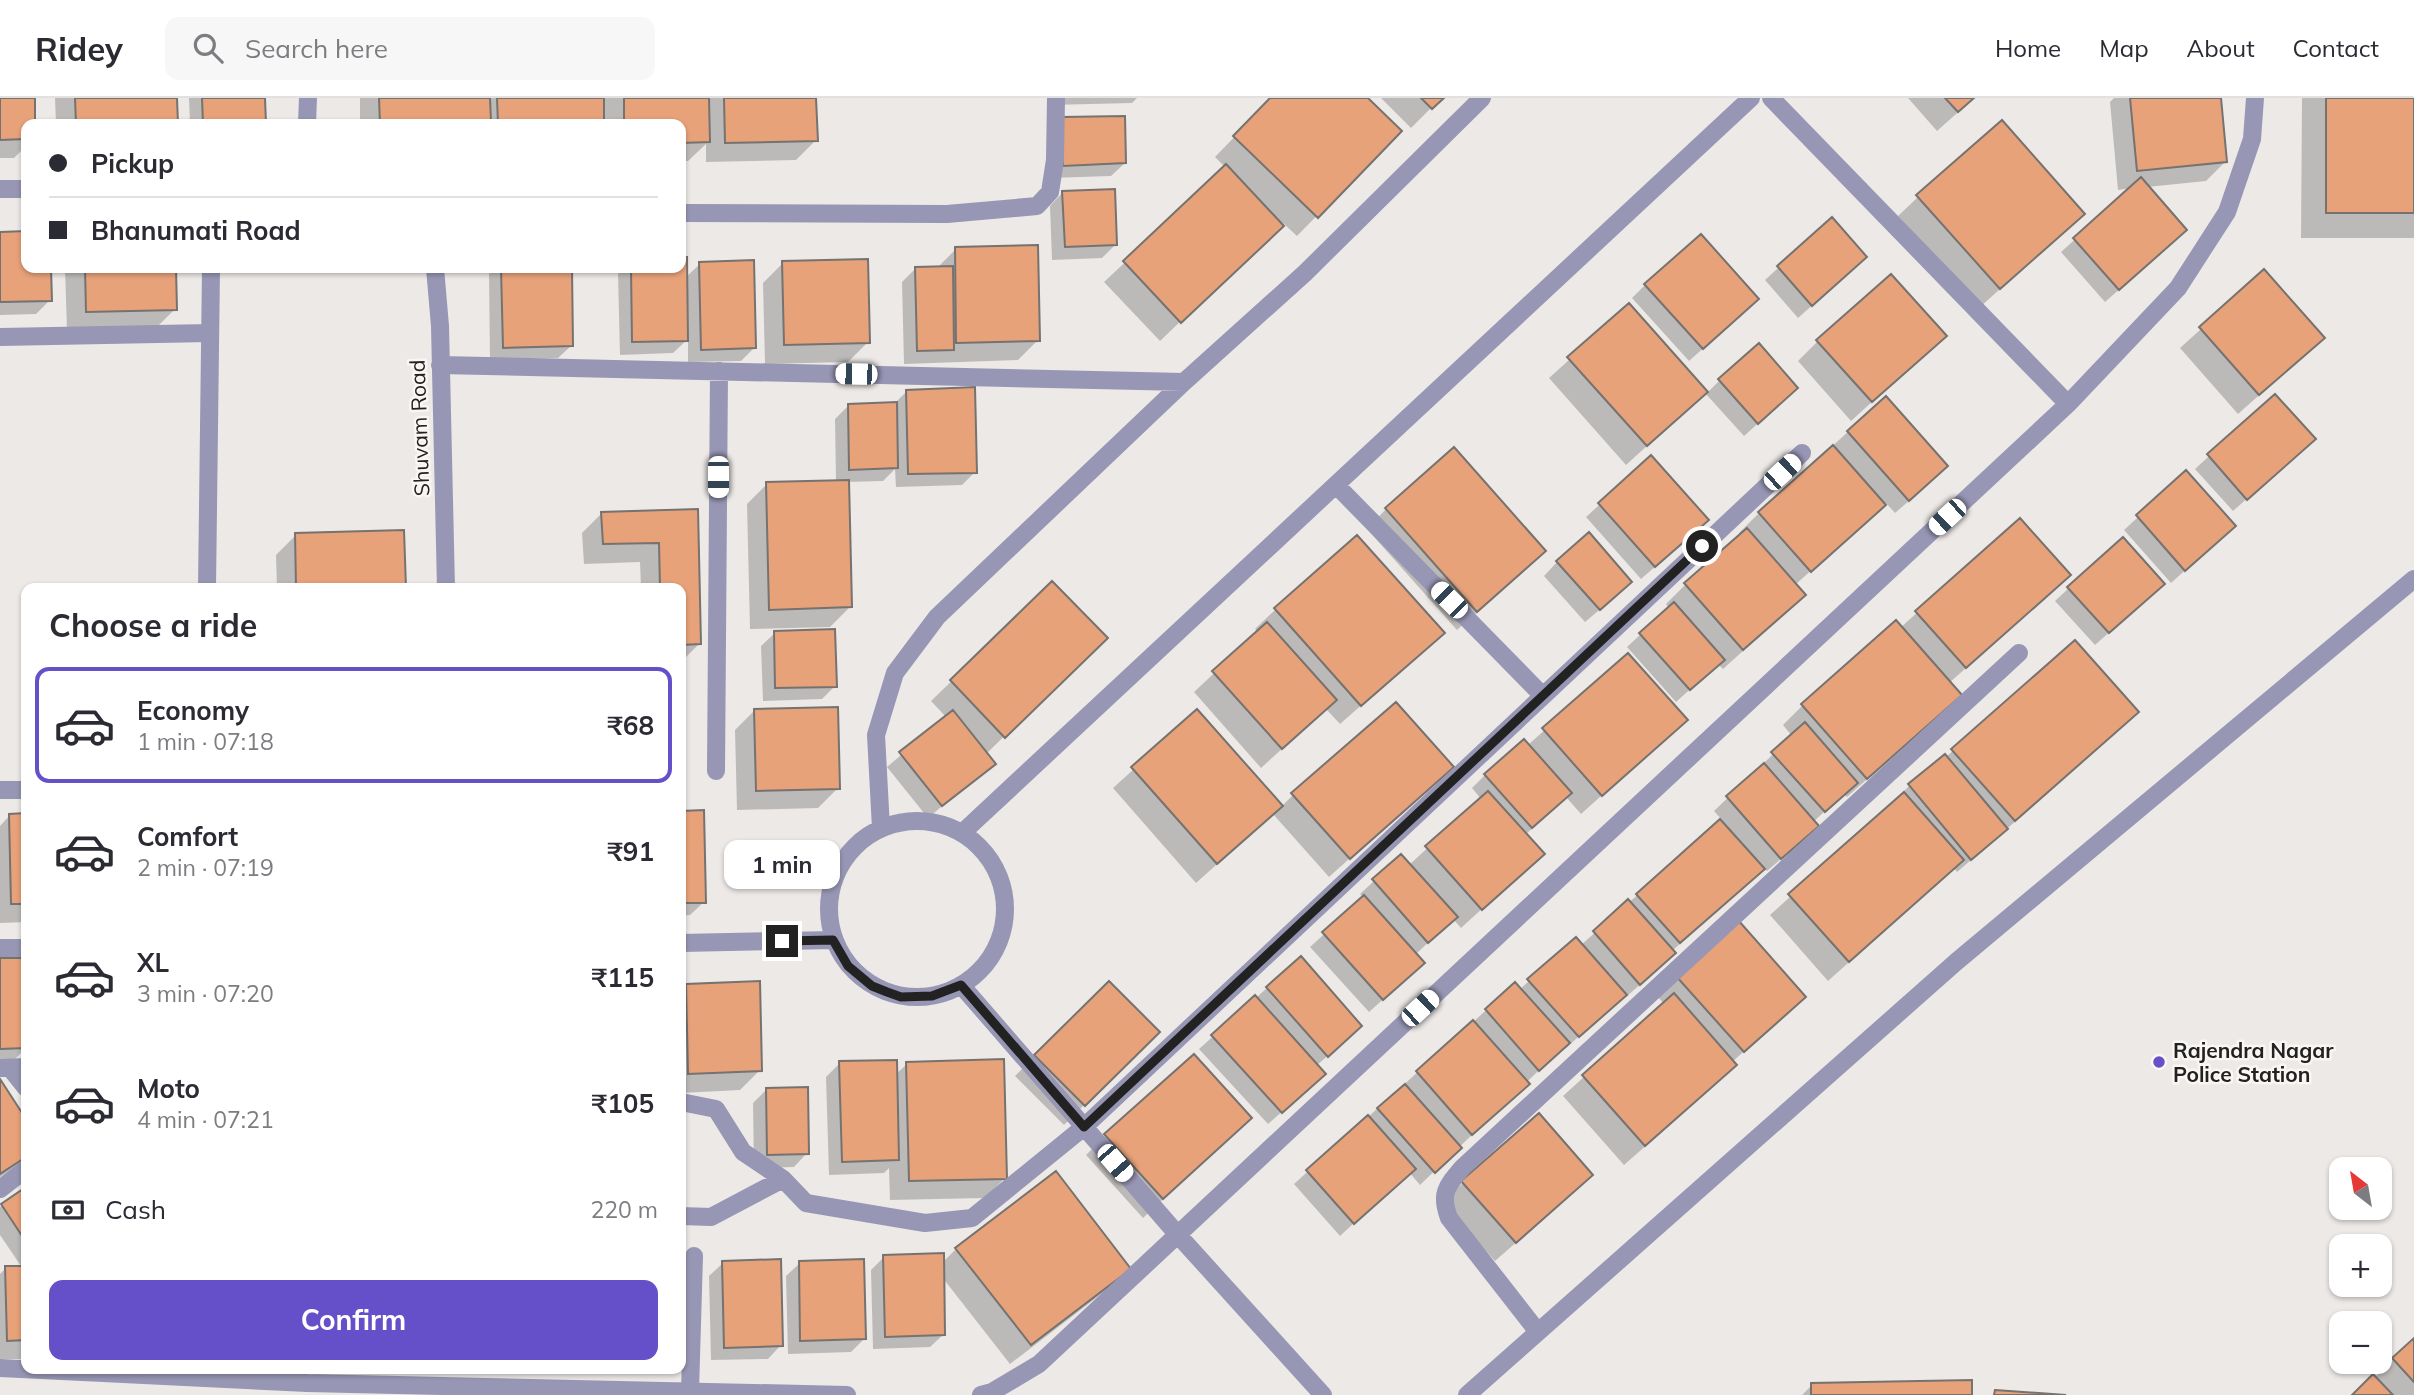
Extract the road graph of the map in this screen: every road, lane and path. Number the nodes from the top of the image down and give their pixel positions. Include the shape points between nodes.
1 (308, 98) edge
2 (1056, 98) edge
3 (1482, 98) edge
4 (1751, 98) edge
5 (1771, 98) edge
6 (2255, 98) edge
7 (307, 119) edge
8 (0, 189) edge
9 (21, 189) edge
10 (686, 213) edge
11 (211, 273) edge
12 (435, 273) edge
13 (211, 333) junction
14 (0, 337) edge
15 (440, 365) junction
16 (719, 371) junction
17 (1184, 382) junction
18 (2068, 404) junction
19 (1802, 453) dead end
20 (1336, 485) junction
21 (2414, 579) edge
22 (207, 583) edge
23 (446, 583) edge
24 (2019, 653) dead end
25 (1543, 696) junction
26 (716, 771) dead end
27 (0, 790) edge
28 (21, 790) edge
29 (881, 828) junction
30 (962, 833) junction
31 (833, 940) junction
32 (686, 943) edge
33 (0, 948) edge
34 (21, 948) edge
35 (961, 985) junction
36 (686, 1103) edge
37 (1084, 1127) junction
38 (21, 1173) edge
39 (783, 1179) junction
40 (0, 1189) edge
41 (686, 1216) edge
42 (1178, 1235) junction
43 (694, 1256) dead end
44 (1538, 1332) junction
45 (0, 1368) edge
46 (21, 1369) edge
47 (174, 1374) edge
48 (451, 1377) edge
49 (306, 1382) edge
50 (1019, 1387) edge
51 (507, 1391) edge
52 (690, 1391) junction
53 (756, 1394) edge
54 (847, 1395) edge
55 (981, 1395) edge
56 (1323, 1395) edge
57 (1467, 1395) edge

1 - 7 street
2 - 10 street via 1050,192 1037,206 947,215
3 - 17 street via 1305,273
4 - 20 street
5 - 18 street
6 - 18 street via 2252,139 2227,212 2178,288
8 - 9 street
11 - 13 street
12 - 15 street, Shuvam Road
13 - 14 street
13 - 22 street
15 - 16 street
15 - 23 street, Shuvam Road
16 - 17 street
16 - 26 street
17 - 29 street via 937,617 895,673 876,735
18 - 42 street
19 - 25 street
20 - 25 street
20 - 30 street
21 - 44 street via 1956,962
24 - 44 street via 1447,1185 1443,1202 1449,1218
25 - 37 street
27 - 28 street
29 - 30 street via 910,821 941,824
29 - 31 street via 855,845 837,870 828,900
30 - 35 street via 986,853 1001,880 1005,911 999,940 983,967
31 - 32 street
31 - 35 street via 848,966 872,986 901,997 932,996
33 - 34 street
35 - 37 street
36 - 39 street via 716,1109 743,1152
37 - 39 street via 972,1218 925,1223 806,1203
37 - 42 street
38 - 40 street
39 - 41 street via 711,1217
42 - 50 street
42 - 56 street
43 - 52 street
44 - 57 street
45 - 46 street
47 - 49 street
48 - 49 street
48 - 51 street
50 - 55 street
51 - 52 street
52 - 53 street
53 - 54 street

